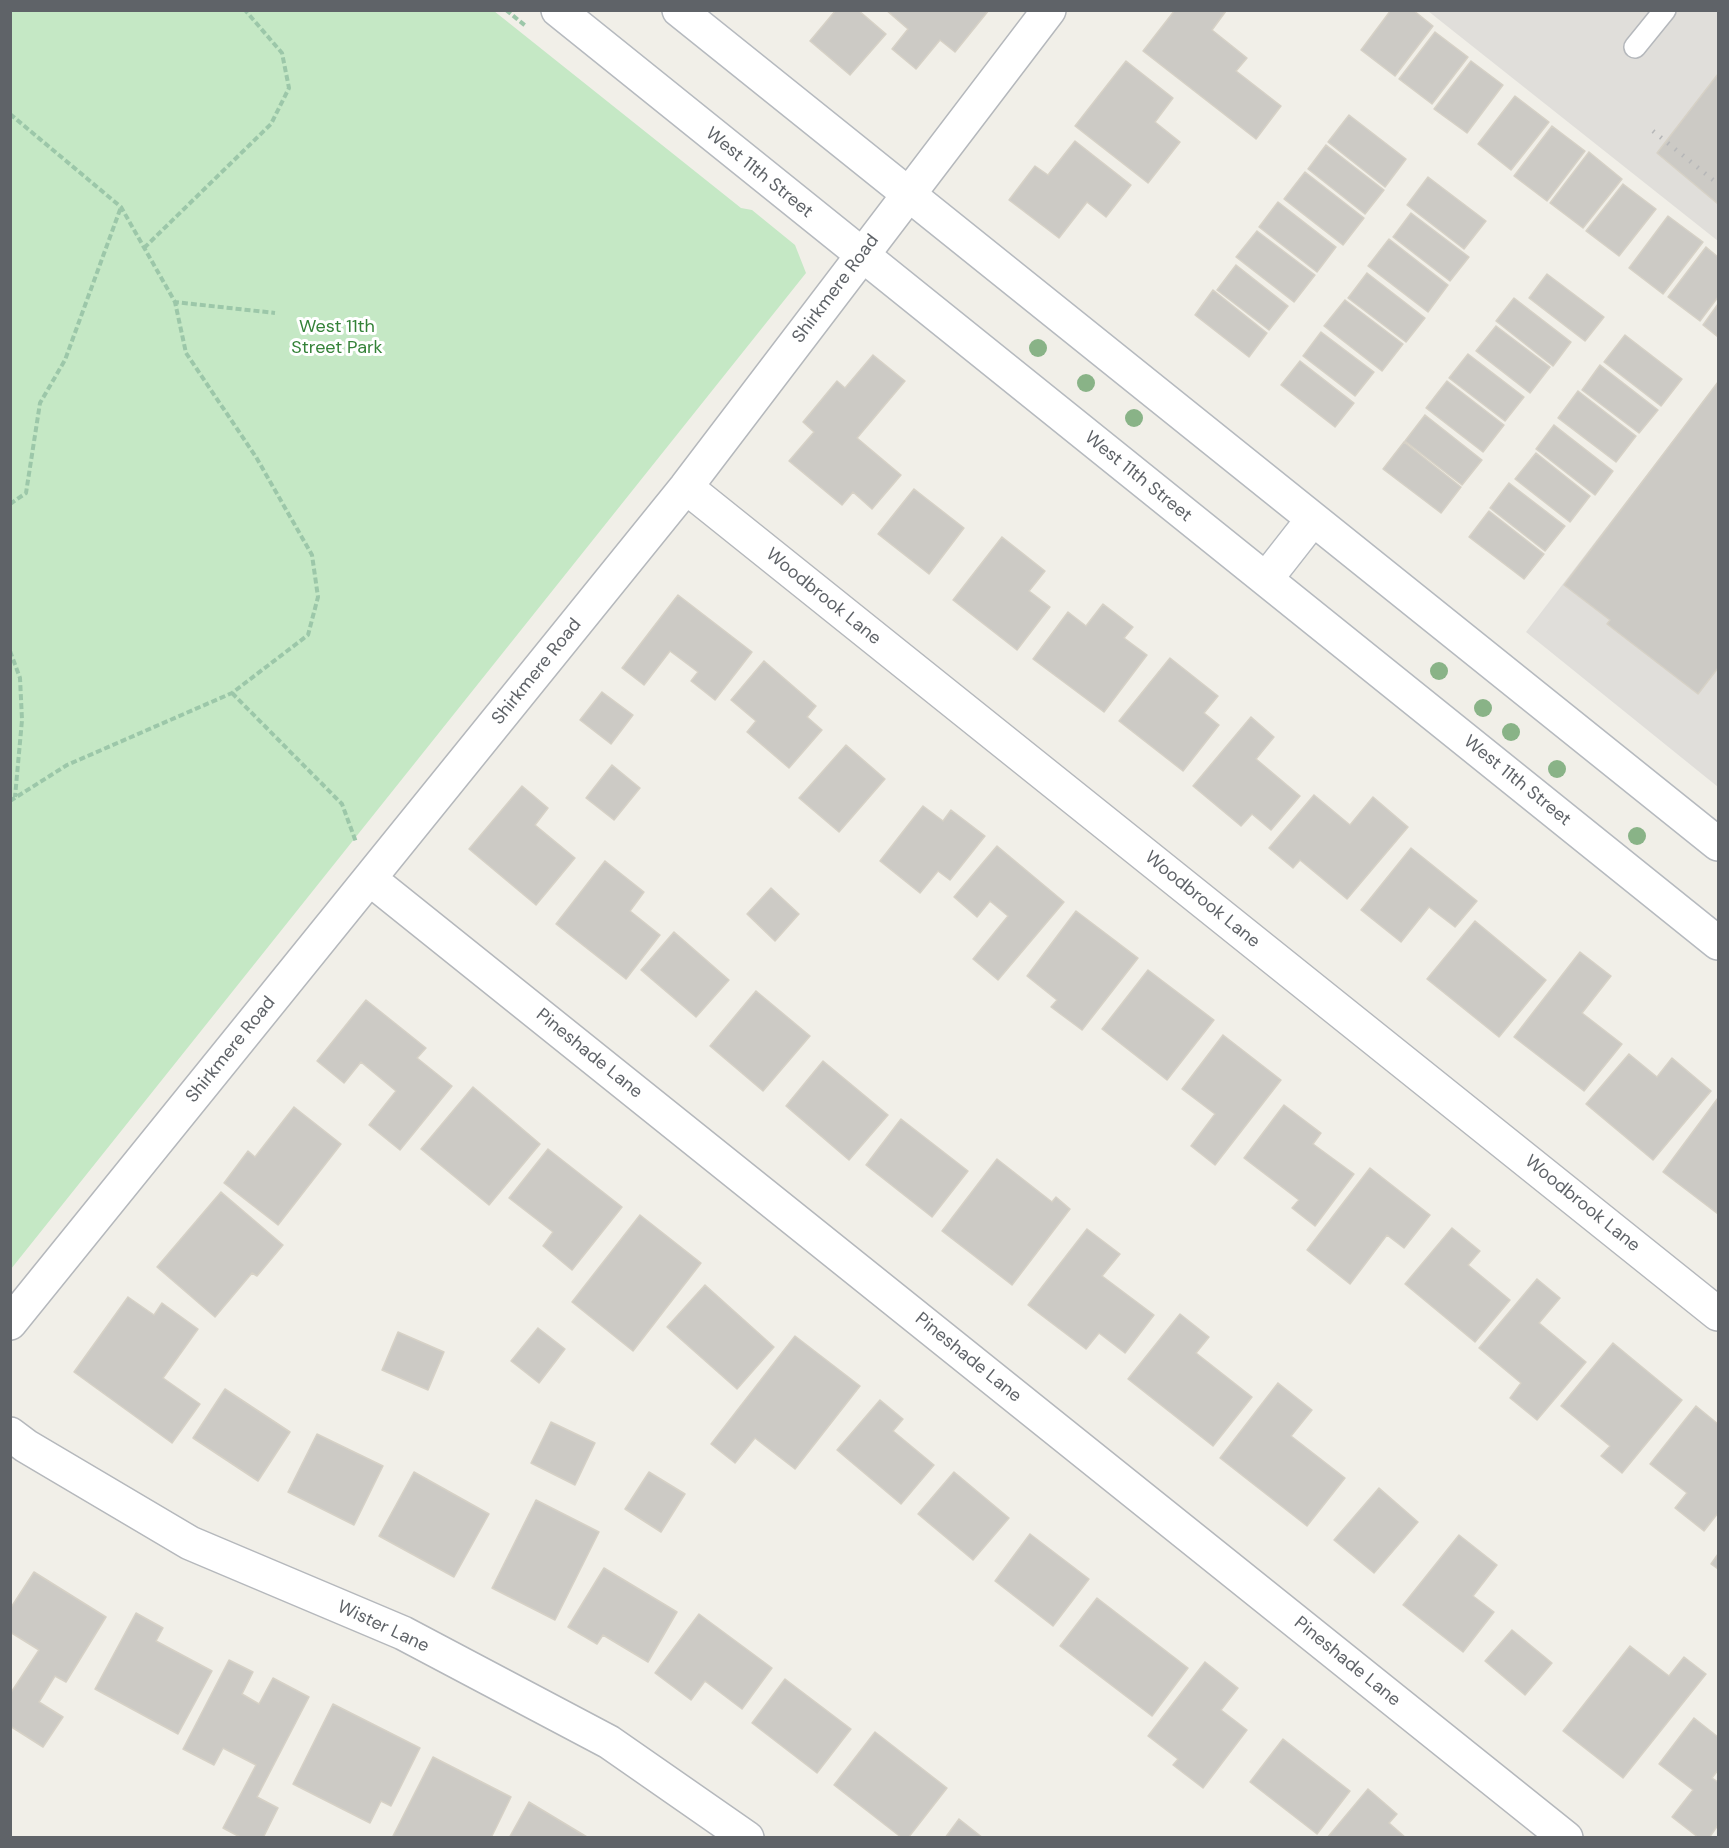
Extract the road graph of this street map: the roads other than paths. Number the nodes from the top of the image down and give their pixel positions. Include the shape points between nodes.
1 (558, 10) edge
2 (679, 10) edge
3 (1049, 10) edge
4 (1665, 10) edge
5 (1635, 47) dead end
6 (908, 195) junction
7 (862, 256) junction
8 (686, 487) junction
9 (1313, 519) junction
10 (1266, 579) junction
11 (1719, 844) edge
12 (370, 879) junction
13 (1716, 935) edge
14 (1719, 1314) edge
15 (10, 1323) edge
16 (10, 1434) edge
17 (747, 1838) edge
18 (1566, 1838) edge

1 - 7 street, West 11th Street
2 - 6 street
3 - 6 street, Shirkmere Road
4 - 5 lane
6 - 7 street, Shirkmere Road
6 - 9 street
7 - 8 street, Shirkmere Road
7 - 10 street, West 11th Street
8 - 12 street, Shirkmere Road
8 - 14 street, Woodbrook Lane
9 - 10 street
9 - 11 street
10 - 13 street, West 11th Street
12 - 15 street, Shirkmere Road
12 - 18 street, Pineshade Lane
16 - 17 street, Wister Lane via 190,1543 403,1633 609,1742

